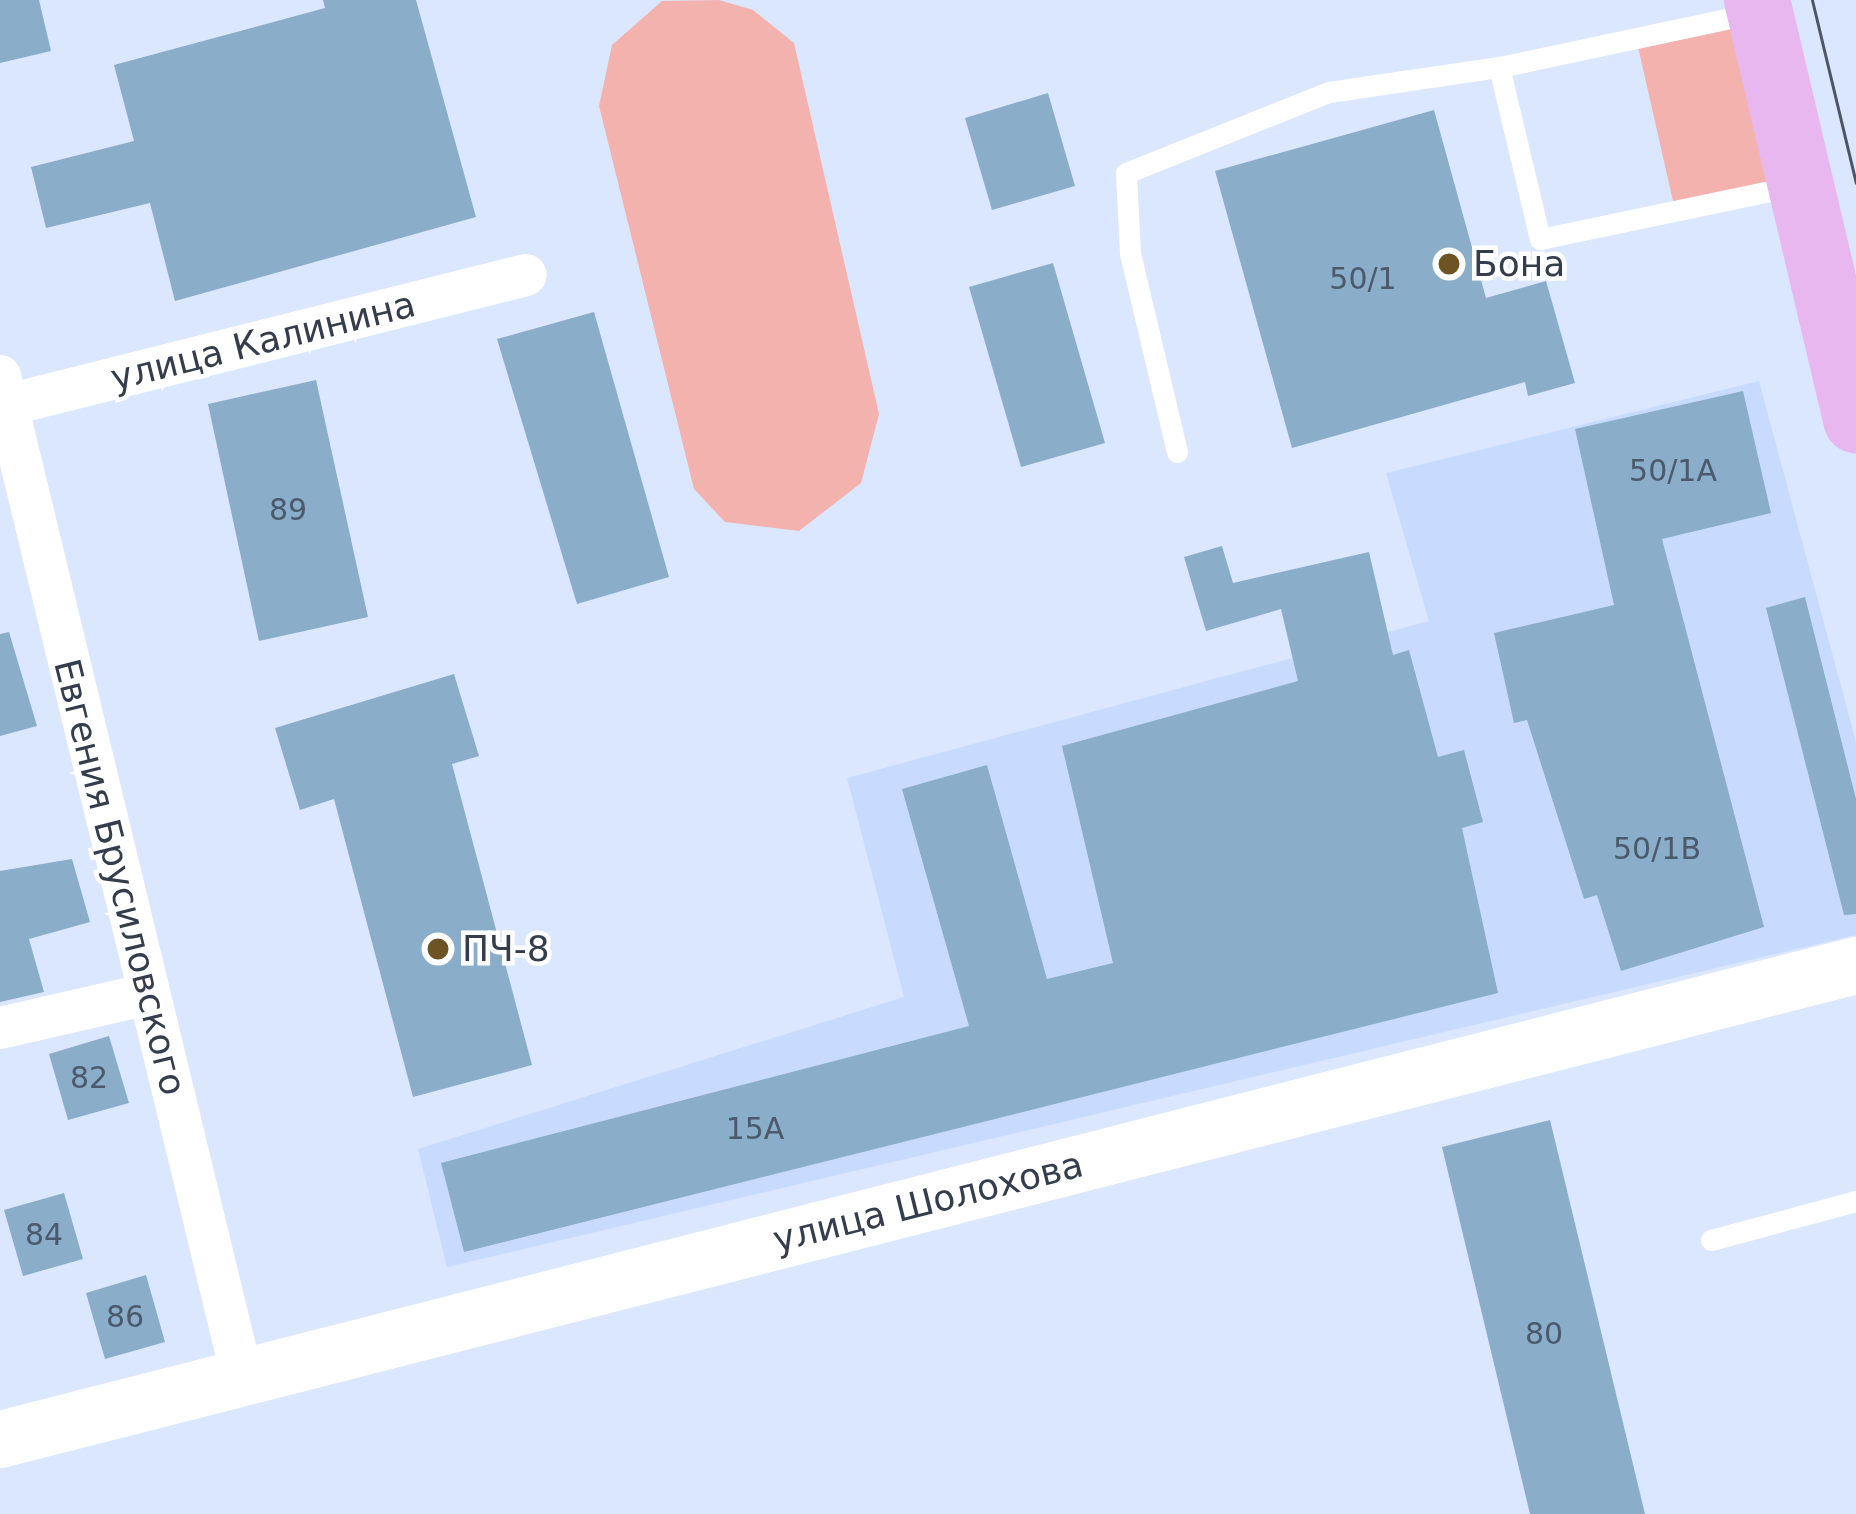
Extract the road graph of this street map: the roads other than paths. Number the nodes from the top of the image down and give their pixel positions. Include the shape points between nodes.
1 (1759, 6) edge
2 (1499, 67) junction
3 (1800, 184) junction
4 (526, 275) dead end
5 (2, 396) edge
6 (1856, 420) edge
7 (1177, 452) dead end
8 (1856, 965) edge
9 (148, 994) junction
10 (0, 1028) edge
11 (1856, 1201) edge
12 (1711, 1240) dead end
13 (242, 1376) junction
14 (0, 1439) edge

1 - 2 lane
1 - 3 main road
2 - 3 lane via 1540,239
2 - 7 lane via 1329,92 1126,172 1130,253
3 - 6 main road
4 - 5 street, улица Калинина
5 - 9 street, Евгения Брусиловского
8 - 13 street, улица Шолохова
9 - 10 street
9 - 13 street, Евгения Брусиловского
11 - 12 lane
13 - 14 street, улица Шолохова

